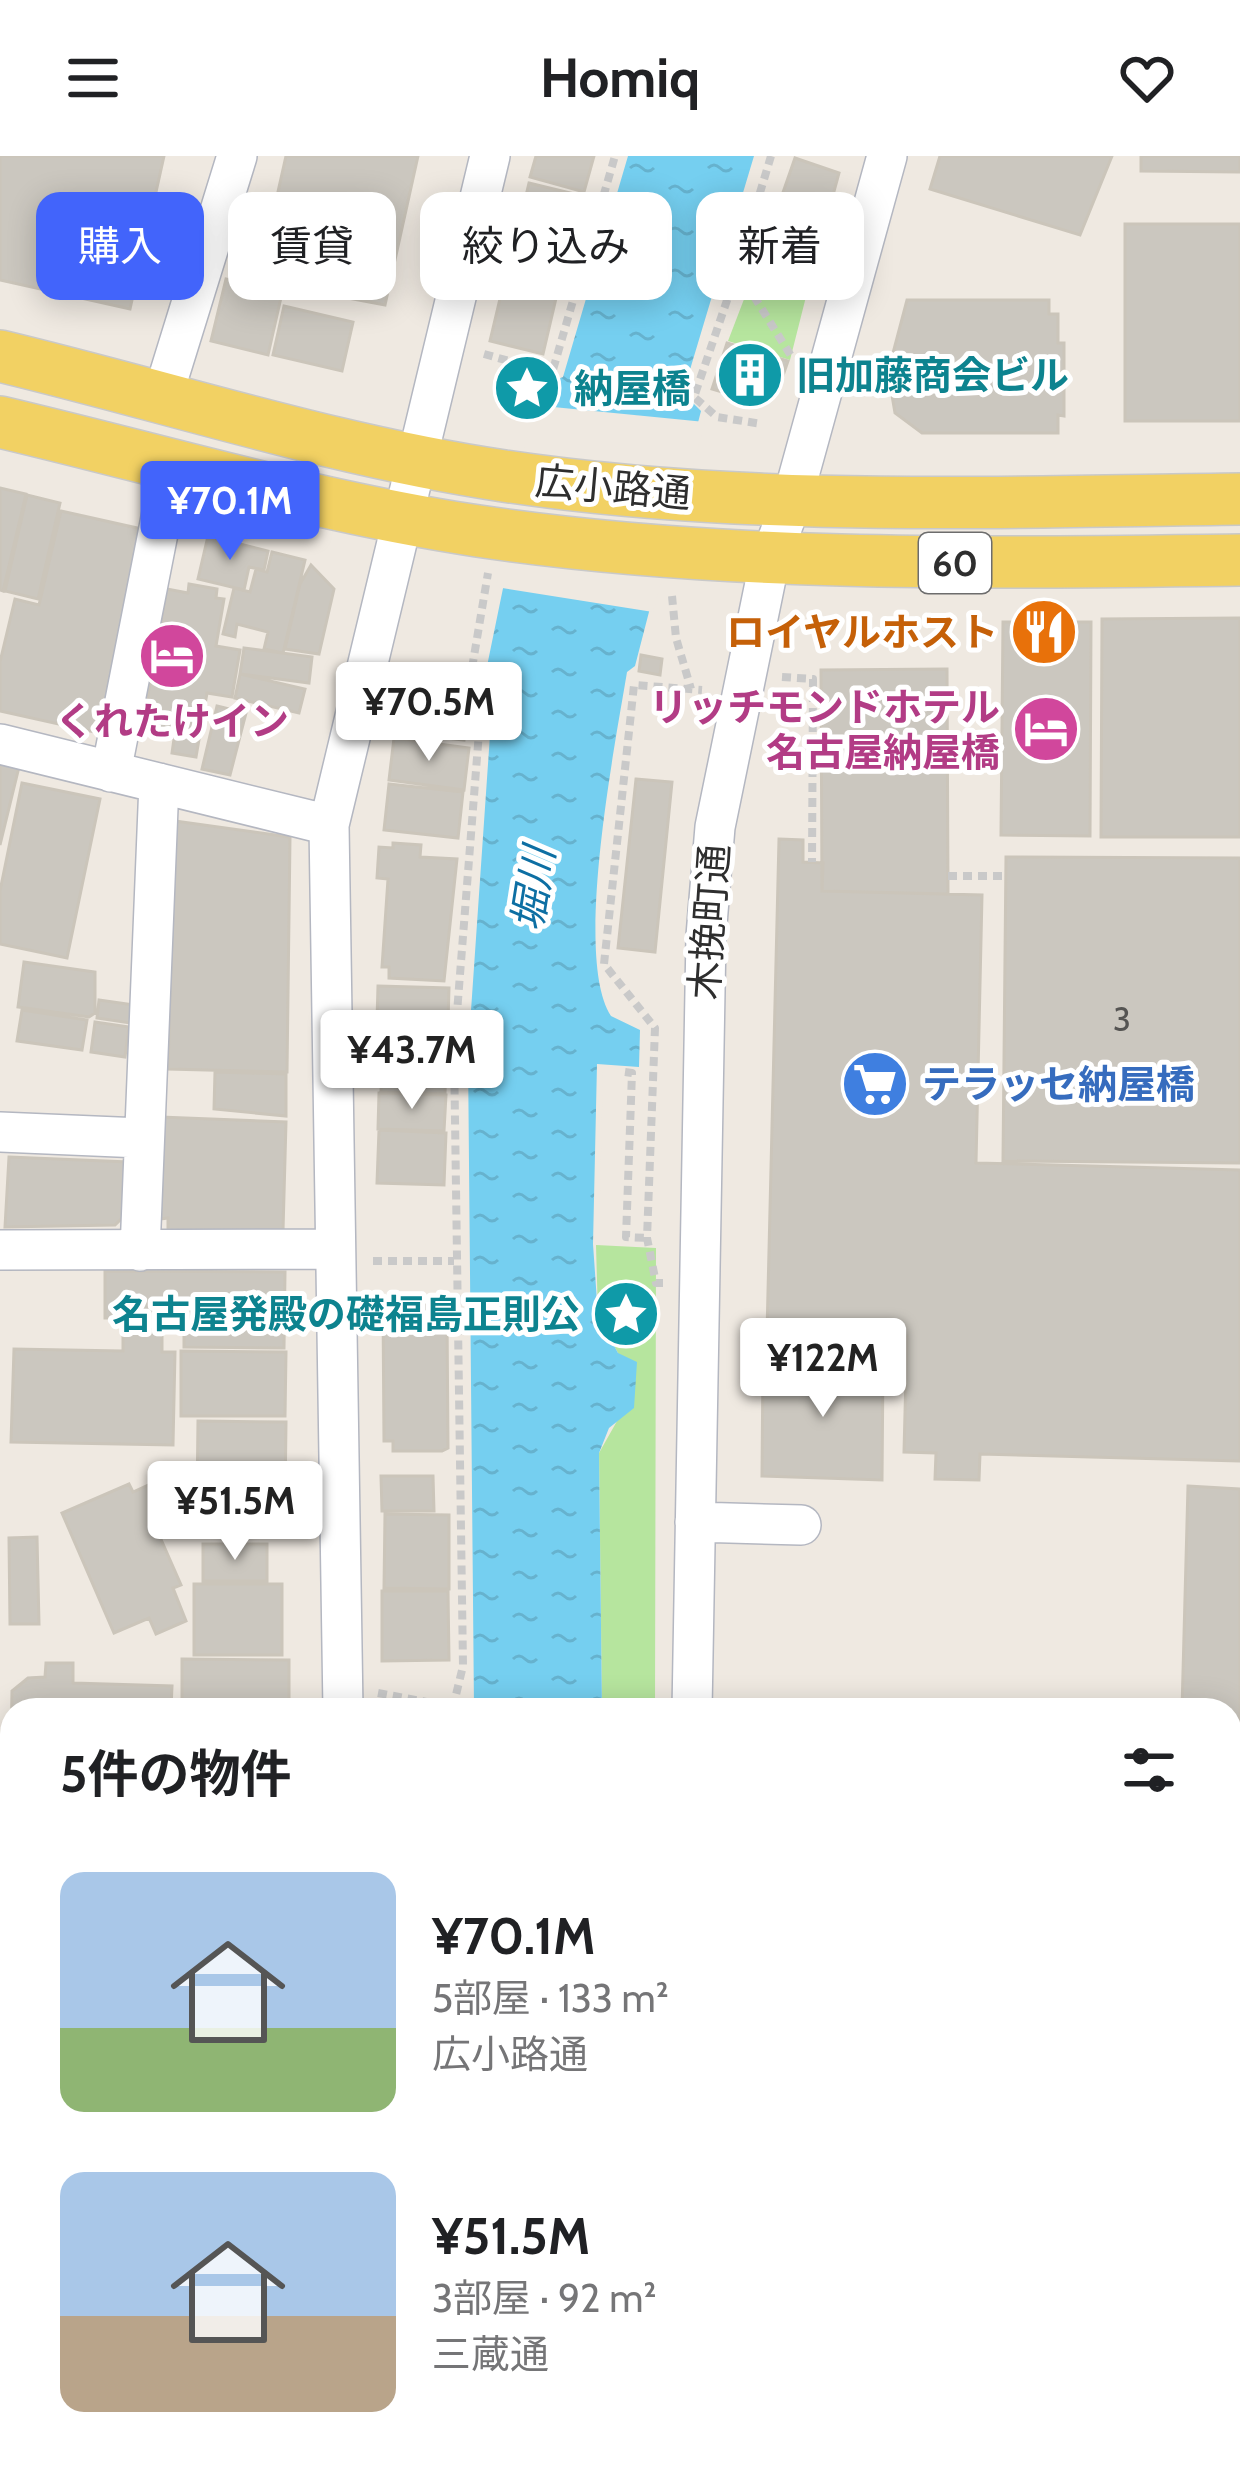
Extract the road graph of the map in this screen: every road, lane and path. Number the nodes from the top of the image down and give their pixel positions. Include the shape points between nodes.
1 (237, 156) edge
2 (490, 156) edge
3 (615, 156) edge
4 (772, 156) edge
5 (886, 156) edge
6 (761, 192) edge
7 (727, 300) edge
8 (756, 300) edge
9 (484, 355) dead end
10 (0, 356) edge
11 (520, 365) junction
12 (796, 365) dead end
13 (163, 395) junction
14 (511, 396) dead end
15 (0, 422) edge
16 (762, 424) dead end
17 (419, 461) junction
18 (172, 462) junction
19 (1240, 499) edge
20 (791, 504) junction
21 (406, 519) junction
22 (497, 550) junction
23 (770, 560) junction
24 (1240, 560) edge
25 (672, 573) junction
26 (779, 676) dead end
27 (0, 744) edge
28 (111, 772) junction
29 (159, 783) junction
30 (329, 825) junction
31 (812, 862) dead end
32 (948, 876) dead end
33 (1006, 876) dead end
34 (625, 1072) dead end
35 (0, 1132) edge
36 (141, 1138) junction
37 (647, 1238) junction
38 (0, 1250) edge
39 (140, 1251) junction
40 (349, 1255) junction
41 (454, 1261) junction
42 (663, 1282) dead end
43 (695, 1522) junction
44 (801, 1525) dead end
45 (357, 1698) edge
46 (455, 1698) edge
47 (692, 1698) edge

1 - 13 street
2 - 17 street
3 - 11 path via 552,373
4 - 6 path
5 - 20 street, 木挽町通
7 - 16 path via 694,397 717,416
8 - 12 path
9 - 11 path
10 - 13 main road, 広小路通 / 60
11 - 14 path
13 - 17 main road, 広小路通 / 60
15 - 18 main road, 広小路通 / 60
17 - 20 main road, 広小路通 / 60
17 - 21 street
18 - 21 main road, 広小路通 / 60
18 - 28 street
19 - 20 main road, 広小路通 / 60
20 - 23 street, 木挽町通
21 - 22 main road, 広小路通 / 60
21 - 30 street
22 - 25 main road, 広小路通 / 60
22 - 41 path via 471,674 483,681 454,1052
23 - 24 main road, 広小路通 / 60
23 - 25 main road, 広小路通 / 60
23 - 43 street, 木挽町通 via 715,827 706,936
25 - 37 path via 676,638 696,690 634,685 604,964 655,1028
26 - 31 path via 813,679
27 - 28 street
28 - 29 street
29 - 30 street
29 - 36 street
30 - 40 street
32 - 33 path
34 - 37 path via 632,1072 626,1237
35 - 36 street
36 - 39 street
37 - 42 path via 656,1283
38 - 39 street
39 - 40 street
40 - 41 path
40 - 45 street
41 - 46 path via 463,1666
43 - 44 street
43 - 47 street, 木挽町通

